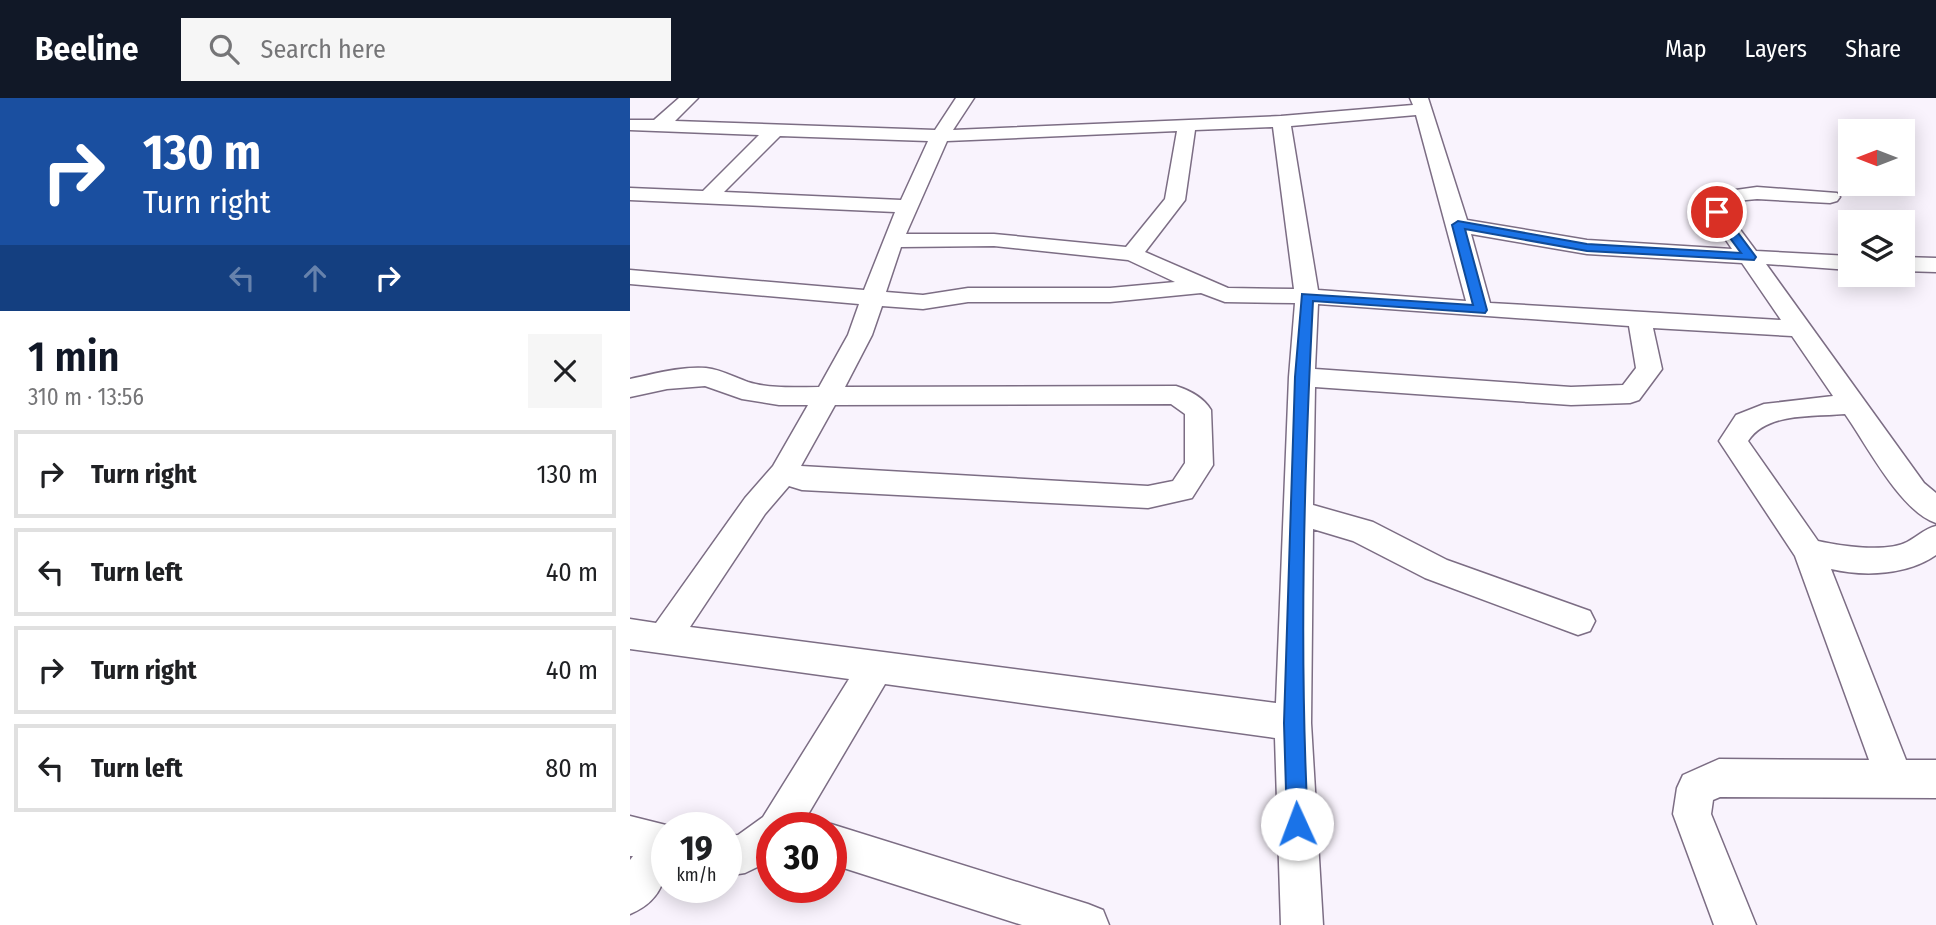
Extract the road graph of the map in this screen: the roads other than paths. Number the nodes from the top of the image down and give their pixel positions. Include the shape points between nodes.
1 (689, 98) edge
2 (965, 98) edge
3 (1421, 104) edge
4 (1281, 121) junction
5 (630, 125) edge
6 (1187, 125) junction
7 (659, 126) junction
8 (775, 130) junction
9 (940, 136) junction
10 (630, 194) edge
11 (708, 197) junction
12 (1830, 197) dead end
13 (908, 206) junction
14 (1458, 225) junction
15 (891, 241) junction
16 (1132, 254) junction
17 (1750, 257) junction
18 (1838, 262) edge
19 (1915, 264) edge
20 (1935, 265) edge
21 (630, 277) edge
22 (1205, 286) junction
23 (873, 296) junction
24 (1307, 296) junction
25 (1480, 310) junction
26 (1640, 321) junction
27 (1801, 329) junction
28 (1302, 377) junction
29 (630, 388) edge
30 (827, 396) junction
31 (1854, 404) junction
32 (785, 471) junction
33 (1936, 512) edge
34 (1299, 513) junction
35 (1936, 538) edge
36 (1808, 551) junction
37 (1578, 621) dead end
38 (630, 634) edge
39 (664, 638) junction
40 (877, 665) junction
41 (1293, 723) junction
42 (1895, 779) junction
43 (1936, 779) edge
44 (789, 812) edge
45 (630, 835) edge
46 (651, 840) edge
47 (847, 849) edge
48 (651, 865) edge
49 (630, 893) edge
50 (1088, 925) edge
51 (1302, 925) edge
52 (1735, 925) edge

1 - 7 street
2 - 9 street
3 - 4 street
3 - 14 street
4 - 6 street
4 - 24 street
5 - 7 street
6 - 9 street
6 - 16 street via 1175,200
7 - 8 street
8 - 9 street
8 - 11 street
9 - 13 street
10 - 11 street
11 - 13 street
12 - 17 street via 1763,194 1714,198 1717,212
13 - 15 street
14 - 17 street via 1587,247
14 - 25 street
15 - 16 street via 994,240
15 - 23 street
16 - 22 street
17 - 18 street
17 - 27 street
19 - 20 street
21 - 23 street
22 - 23 street via 1110,295 968,295 923,302
22 - 24 street via 1225,295
23 - 30 street via 860,335
24 - 25 street
24 - 28 street
25 - 26 street
26 - 27 street
26 - 28 street via 1649,369 1630,394 1571,396
27 - 31 street
28 - 34 street
29 - 30 street via 705,377 758,394
30 - 32 street
30 - 32 street via 1176,395 1198,410 1199,466 1182,490 1148,496 802,478
31 - 33 street via 1914,491
31 - 36 street via 1773,411 1746,422 1733,441
32 - 39 street via 755,506
34 - 37 street via 1362,531 1436,569
34 - 41 street
35 - 36 street via 1911,556 1850,561
36 - 42 street
38 - 39 street
39 - 40 street
40 - 41 street
40 - 44 street
41 - 51 street
42 - 43 street
42 - 52 street via 1719,778 1696,788 1692,814
45 - 46 street
47 - 50 street
48 - 49 street

